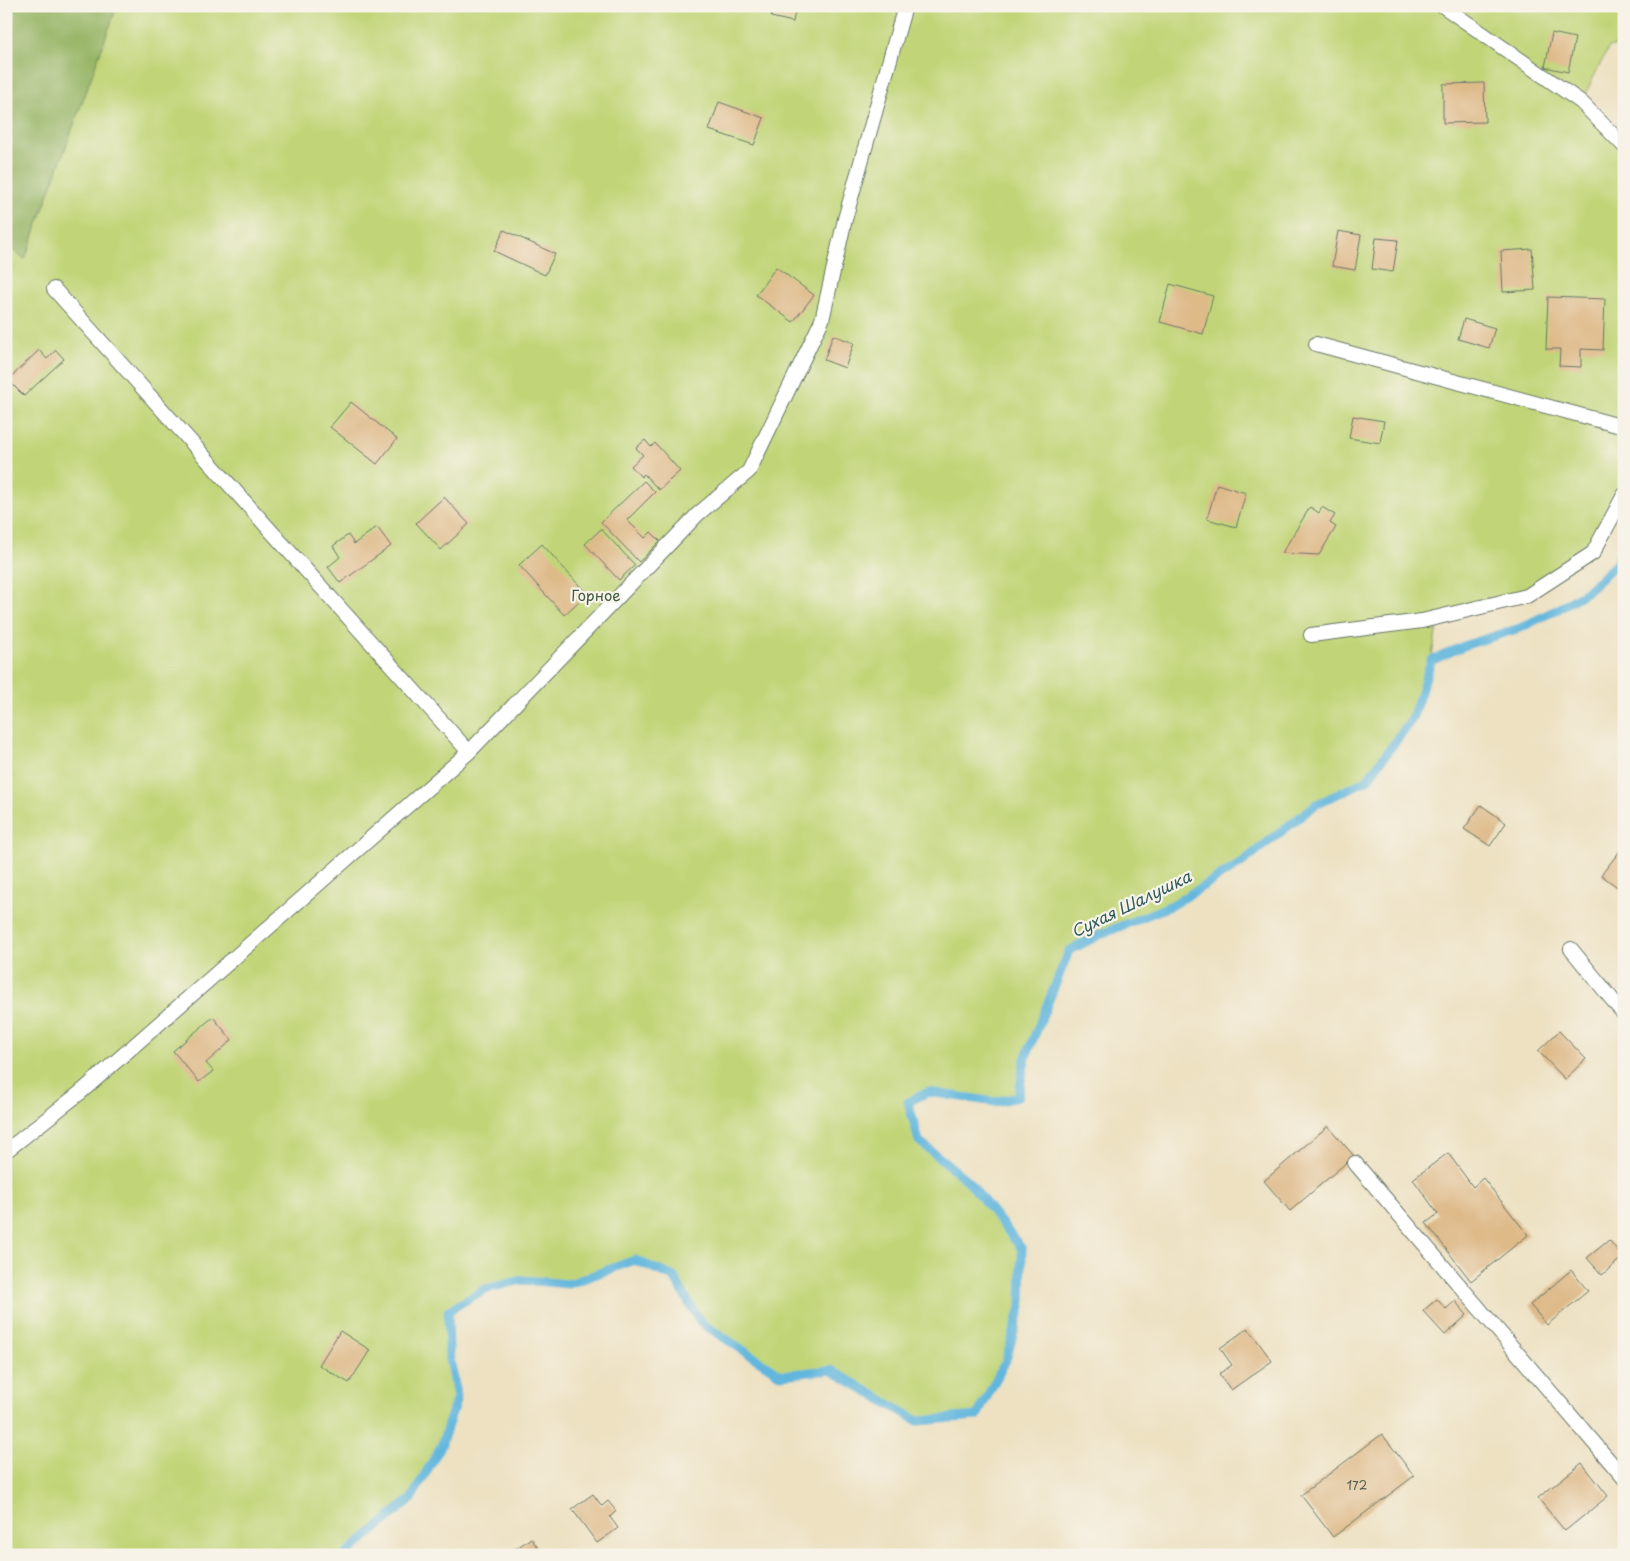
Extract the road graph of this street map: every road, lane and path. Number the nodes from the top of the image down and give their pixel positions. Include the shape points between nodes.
1 (905, 6) edge
2 (1443, 6) edge
3 (1624, 146) edge
4 (54, 289) dead end
5 (1316, 344) dead end
6 (1624, 427) edge
7 (1624, 495) edge
8 (1311, 635) dead end
9 (469, 752) junction
10 (1571, 949) dead end
11 (1624, 1014) edge
12 (6, 1151) edge
13 (1355, 1164) dead end
14 (1624, 1478) edge

1 - 9 lane via 845,219 822,320 749,471 698,514
2 - 3 lane via 1581,102
4 - 9 lane
5 - 6 lane
7 - 8 lane via 1593,553 1526,596 1422,620
9 - 12 lane via 81,1092
10 - 11 lane
13 - 14 lane

